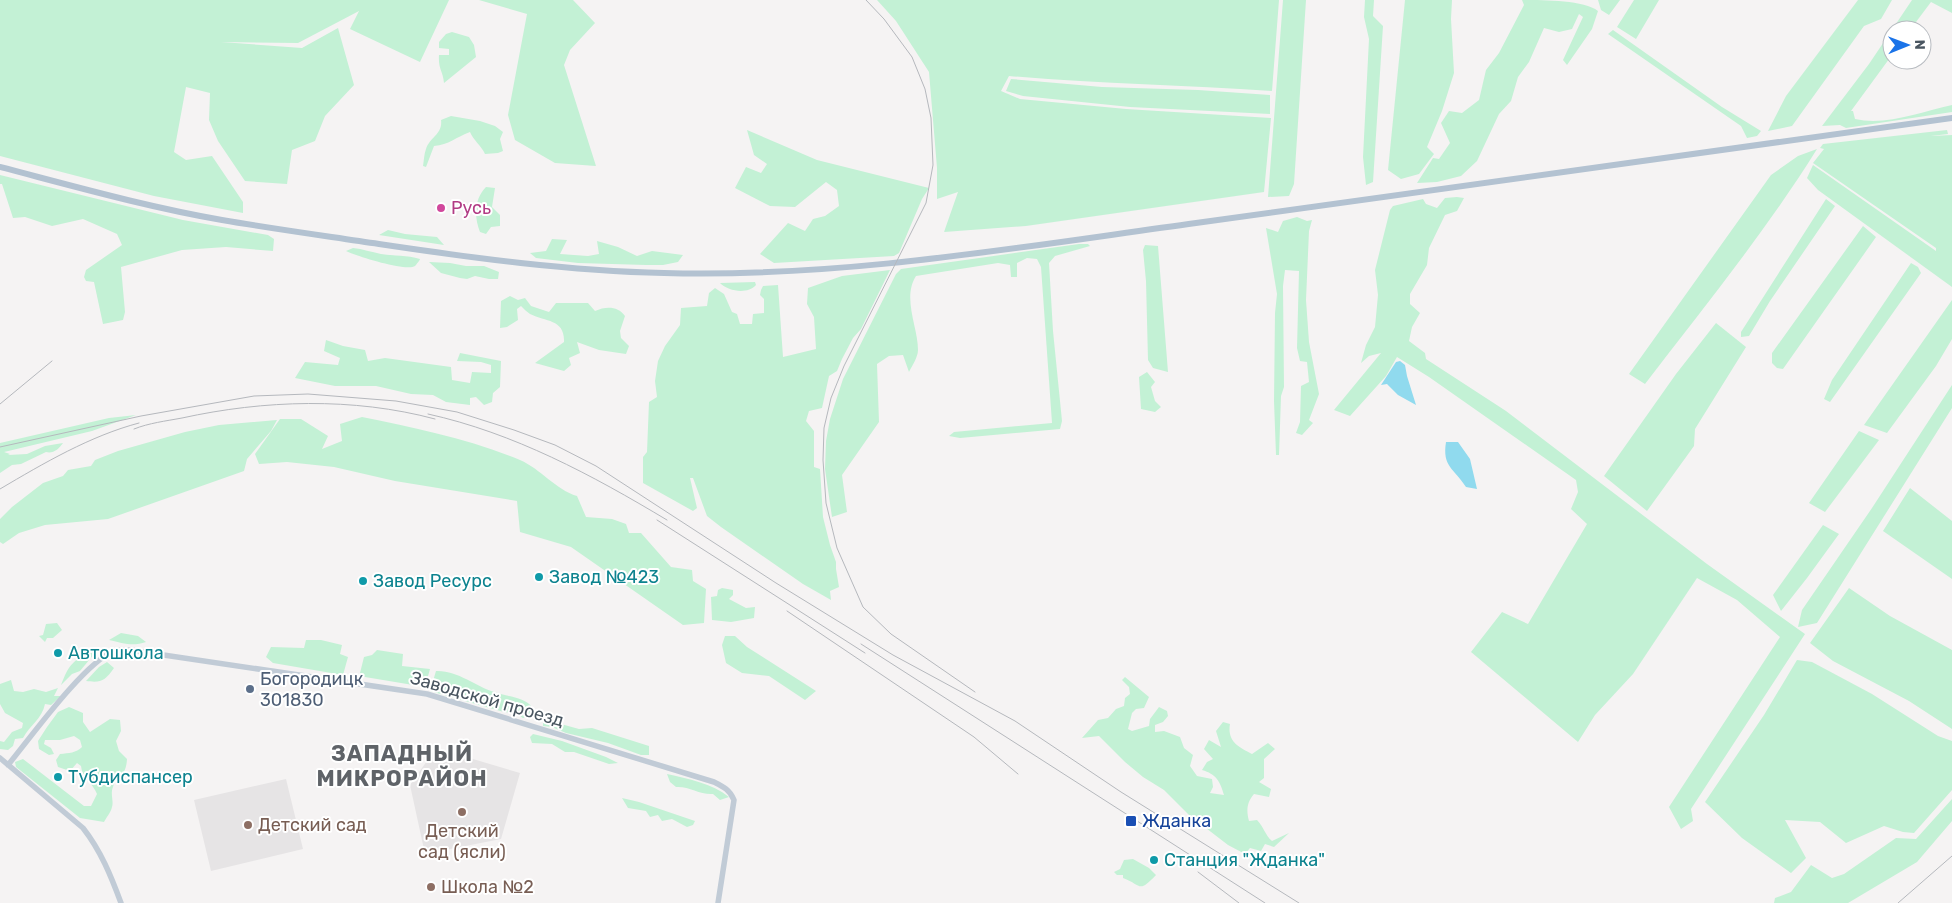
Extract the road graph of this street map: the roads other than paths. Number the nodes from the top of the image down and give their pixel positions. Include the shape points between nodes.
1 (1952, 118) edge
2 (0, 167) edge
3 (0, 758) edge
4 (8, 765) junction
5 (121, 903) edge
6 (718, 903) edge

1 - 2 main road via 934,258 770,272 667,274 610,271 447,254 219,220
3 - 4 street
4 - 5 street via 83,828 108,868
4 - 6 street, Заводской проезд via 81,677 115,651 130,650 427,694 725,788 734,800

